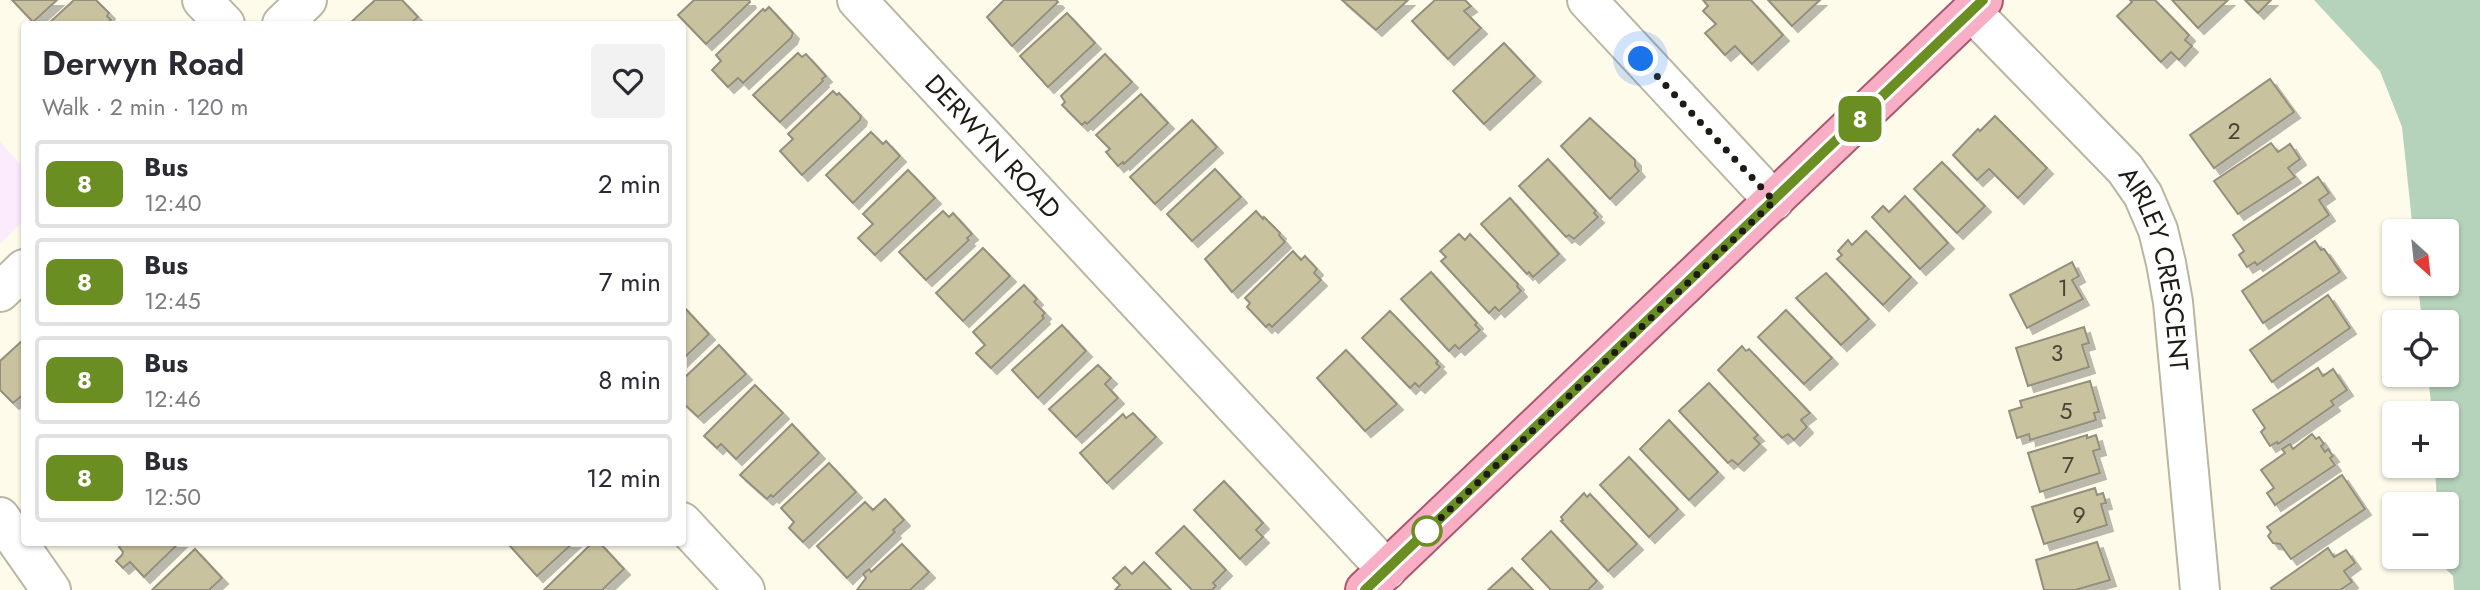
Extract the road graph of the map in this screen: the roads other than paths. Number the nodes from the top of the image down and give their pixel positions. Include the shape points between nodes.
1 (202, 0) edge
2 (307, 0) edge
3 (857, 0) edge
4 (1587, 0) edge
5 (1977, 6) edge
6 (222, 21) edge
7 (285, 21) edge
8 (1774, 201) junction
9 (21, 272) edge
10 (0, 292) edge
11 (0, 517) edge
12 (686, 528) edge
13 (1376, 580) edge
14 (727, 584) edge
15 (51, 590) edge
16 (2200, 590) edge

1 - 6 street
2 - 7 street
3 - 13 street, DERWYN ROAD
4 - 8 street
5 - 8 main road
5 - 16 street, AIRLEY CRESCENT via 2125,169 2158,230 2173,302
8 - 13 main road
9 - 10 street
11 - 15 street
12 - 14 street

